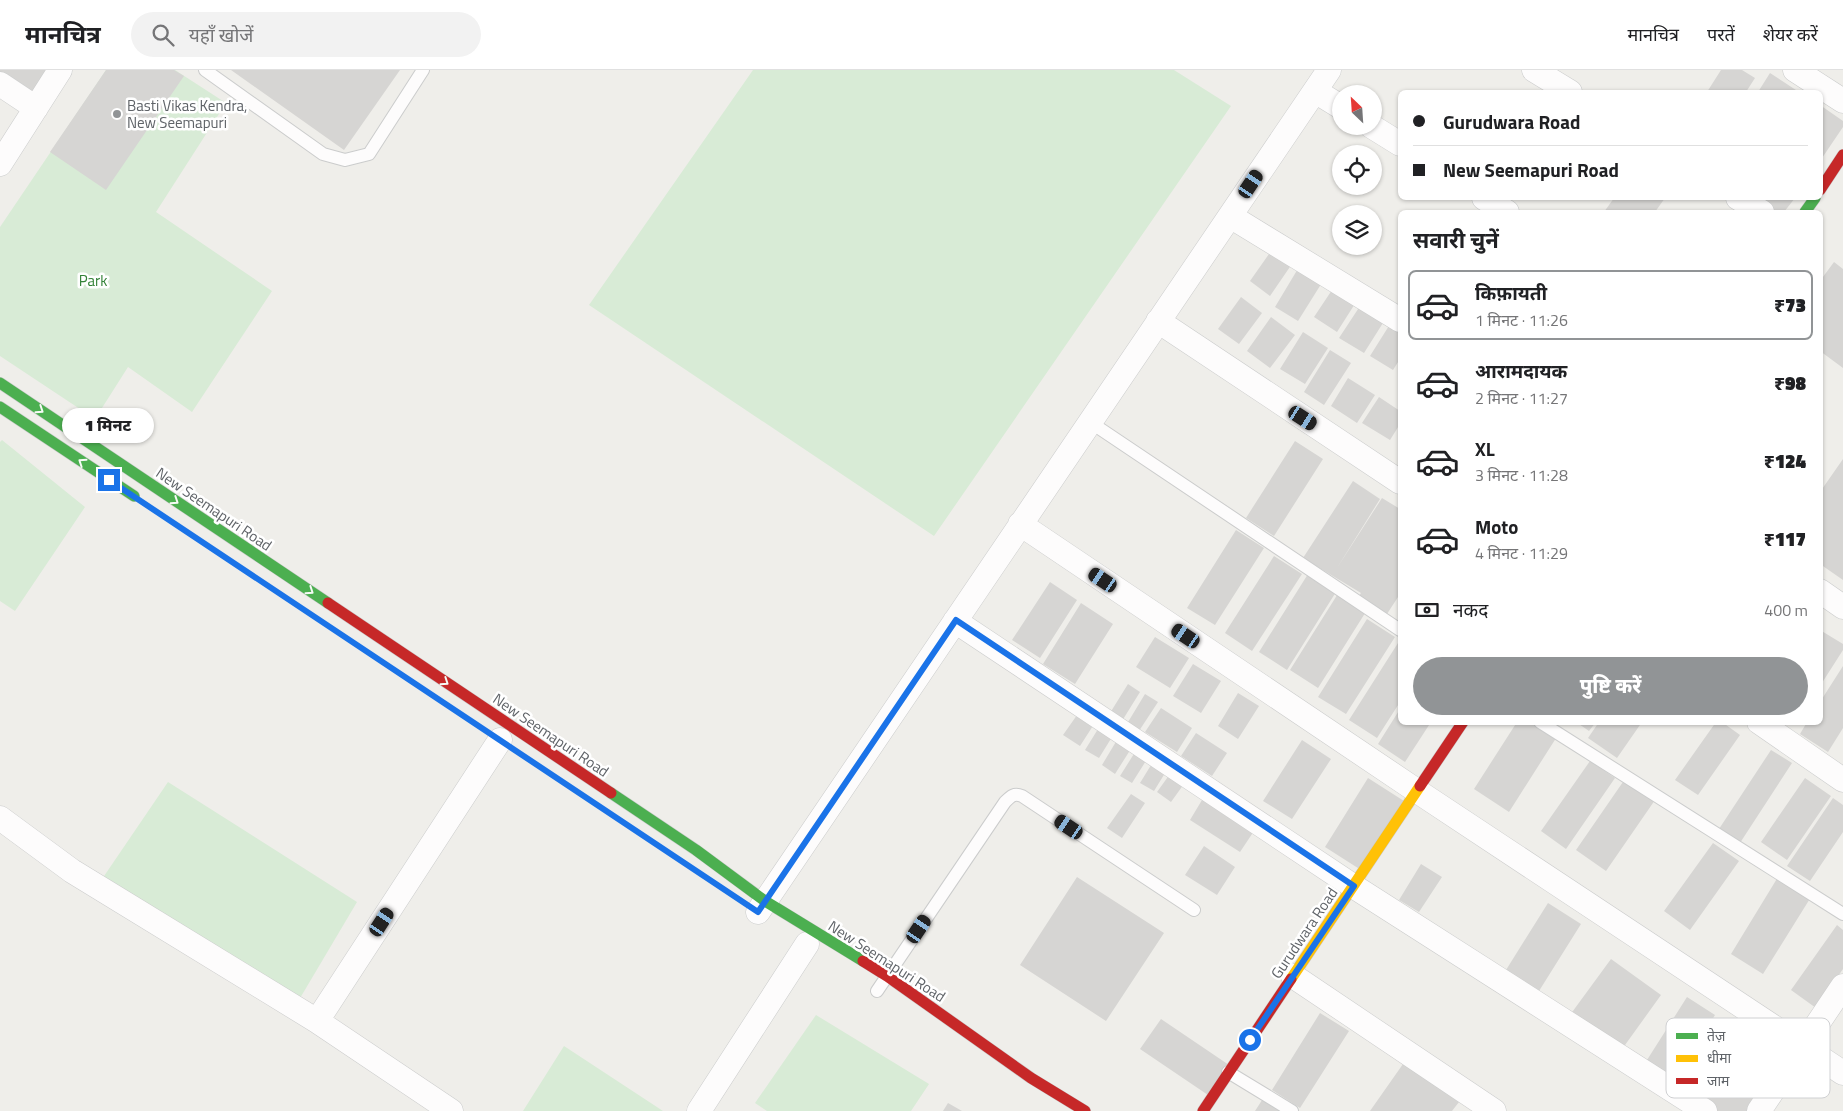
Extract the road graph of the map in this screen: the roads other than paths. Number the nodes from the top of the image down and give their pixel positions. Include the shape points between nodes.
1 (60, 70) edge
2 (204, 70) edge
3 (423, 70) edge
4 (1329, 70) edge
5 (1534, 70) edge
6 (1795, 70) edge
7 (0, 84) edge
8 (1315, 90) junction
9 (1567, 90) edge
10 (1332, 101) edge
11 (1843, 101) edge
12 (36, 108) junction
13 (1382, 133) edge
14 (1398, 143) edge
15 (1843, 155) edge
16 (0, 164) edge
17 (1823, 185) edge
18 (1487, 200) edge
19 (1741, 200) edge
20 (1504, 210) edge
21 (1759, 210) edge
22 (1230, 216) junction
23 (1398, 319) edge
24 (1158, 322) junction
25 (0, 383) edge
26 (0, 408) edge
27 (1090, 422) junction
28 (1398, 481) edge
29 (146, 504) dead end
30 (1020, 524) junction
31 (1823, 593) edge
32 (1843, 607) edge
33 (956, 620) junction
34 (1398, 629) edge
35 (1461, 725) edge
36 (1545, 725) edge
37 (1763, 725) edge
38 (500, 740) dead end
39 (1843, 780) edge
40 (1417, 792) junction
41 (0, 818) edge
42 (1354, 886) junction
43 (760, 909) junction
44 (1194, 910) dead end
45 (1843, 914) edge
46 (807, 944) dead end
47 (887, 976) junction
48 (1293, 976) junction
49 (1843, 986) edge
50 (877, 992) dead end
51 (1758, 1018) edge
52 (1821, 1018) edge
53 (317, 1021) junction
54 (1830, 1065) edge
55 (1228, 1072) junction
56 (1843, 1073) edge
57 (1666, 1087) edge
58 (1684, 1098) edge
59 (1767, 1098) edge
60 (451, 1111) edge
61 (699, 1111) edge
62 (1085, 1111) edge
63 (1203, 1111) edge
64 (1292, 1111) edge
65 (1494, 1111) edge
66 (1704, 1111) edge
67 (1758, 1111) edge

1 - 12 street
2 - 3 lane via 323,154 345,160 369,154
4 - 8 street
5 - 9 street
6 - 11 street
7 - 12 street
8 - 10 street
8 - 22 street
12 - 16 street
13 - 14 street
15 - 17 main road
18 - 20 street
19 - 21 street
22 - 23 street
22 - 24 street
24 - 27 street
24 - 28 street
25 -> 43 main road, New Seemapuri Road via 696,850
29 -> 26 main road
27 - 30 street
27 - 34 lane
30 - 33 street
30 - 40 street
31 - 32 street
33 - 42 street
33 - 43 street
35 - 40 main road, Gurudwara Road
36 - 45 lane
37 - 39 street
38 - 53 street
40 - 42 main road, Gurudwara Road
40 - 51 street
41 - 53 street via 72,872
42 - 48 main road, Gurudwara Road
42 - 57 street
43 - 47 main road, New Seemapuri Road
44 - 47 lane via 1022,796 1012,795 1004,802
46 - 61 street
47 - 50 lane
47 - 62 main road, New Seemapuri Road via 1031,1078
48 - 55 main road, Gurudwara Road
48 - 65 street
49 - 52 street
53 - 60 street
54 - 56 street
55 - 63 main road, Gurudwara Road
55 - 64 lane
58 - 66 street
59 - 67 street

